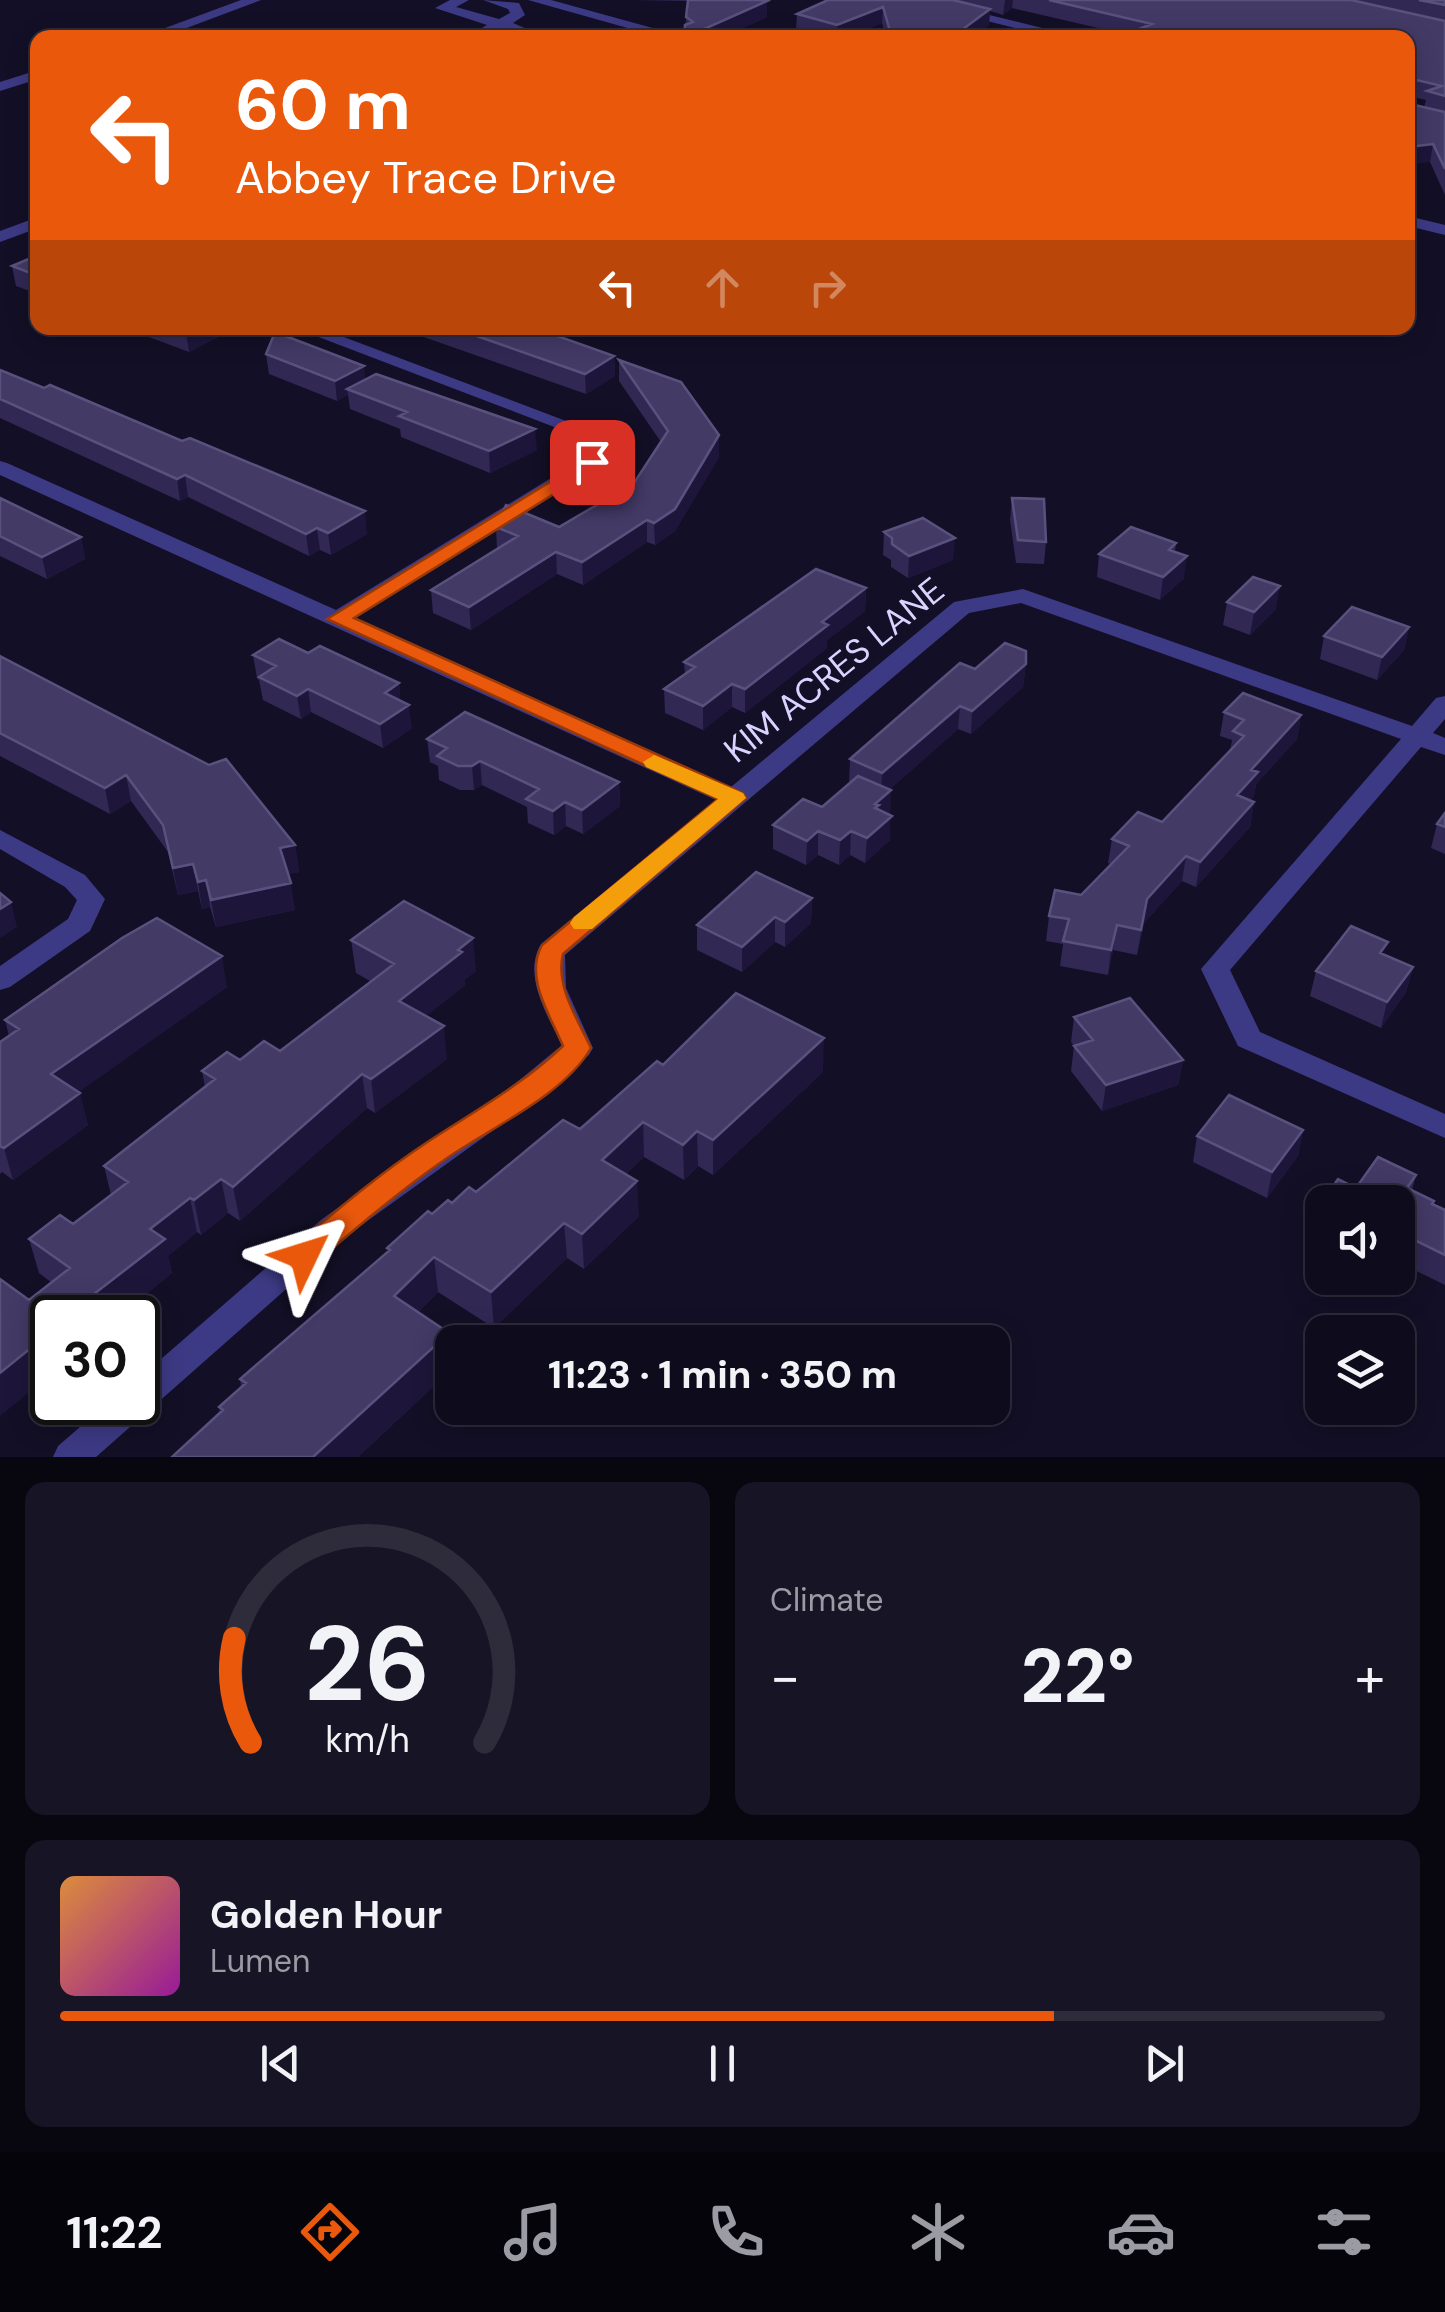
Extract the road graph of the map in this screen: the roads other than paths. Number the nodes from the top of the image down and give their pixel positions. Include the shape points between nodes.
1 (254, 0) edge
2 (462, 0) edge
3 (490, 0) edge
4 (535, 0) edge
5 (593, 0) edge
6 (910, 0) edge
7 (571, 9) junction
8 (168, 30) edge
9 (498, 30) edge
10 (502, 30) edge
11 (520, 30) edge
12 (651, 30) edge
13 (1038, 30) edge
14 (30, 77) edge
15 (0, 87) edge
16 (1415, 223) edge
17 (30, 227) edge
18 (1445, 230) edge
19 (0, 237) edge
20 (323, 335) edge
21 (0, 467) edge
22 (338, 619) junction
23 (1445, 703) edge
24 (1417, 736) junction
25 (1445, 747) edge
26 (734, 798) junction
27 (0, 838) edge
28 (0, 980) edge
29 (1445, 1127) edge
30 (160, 1380) edge
31 (109, 1425) edge
32 (72, 1457) edge

1 - 8 street
2 - 9 street via 442,8
3 - 10 street via 514,6 518,14
4 - 7 street
5 - 7 street
6 - 13 street
7 - 11 street
7 - 12 street
14 - 15 street
16 - 18 street
17 - 19 street
20 - 22 street via 593,435 592,462
21 - 22 street
22 - 26 street
23 - 24 street
24 - 25 street, KIM ACRES LANE
24 - 26 street, KIM ACRES LANE via 1023,596 962,607
24 - 29 street via 1215,968 1249,1039
26 - 30 street, KIM ACRES LANE via 551,951 552,991 578,1048 544,1080 359,1208
27 - 28 street via 74,881 91,899 80,924
31 - 32 street

